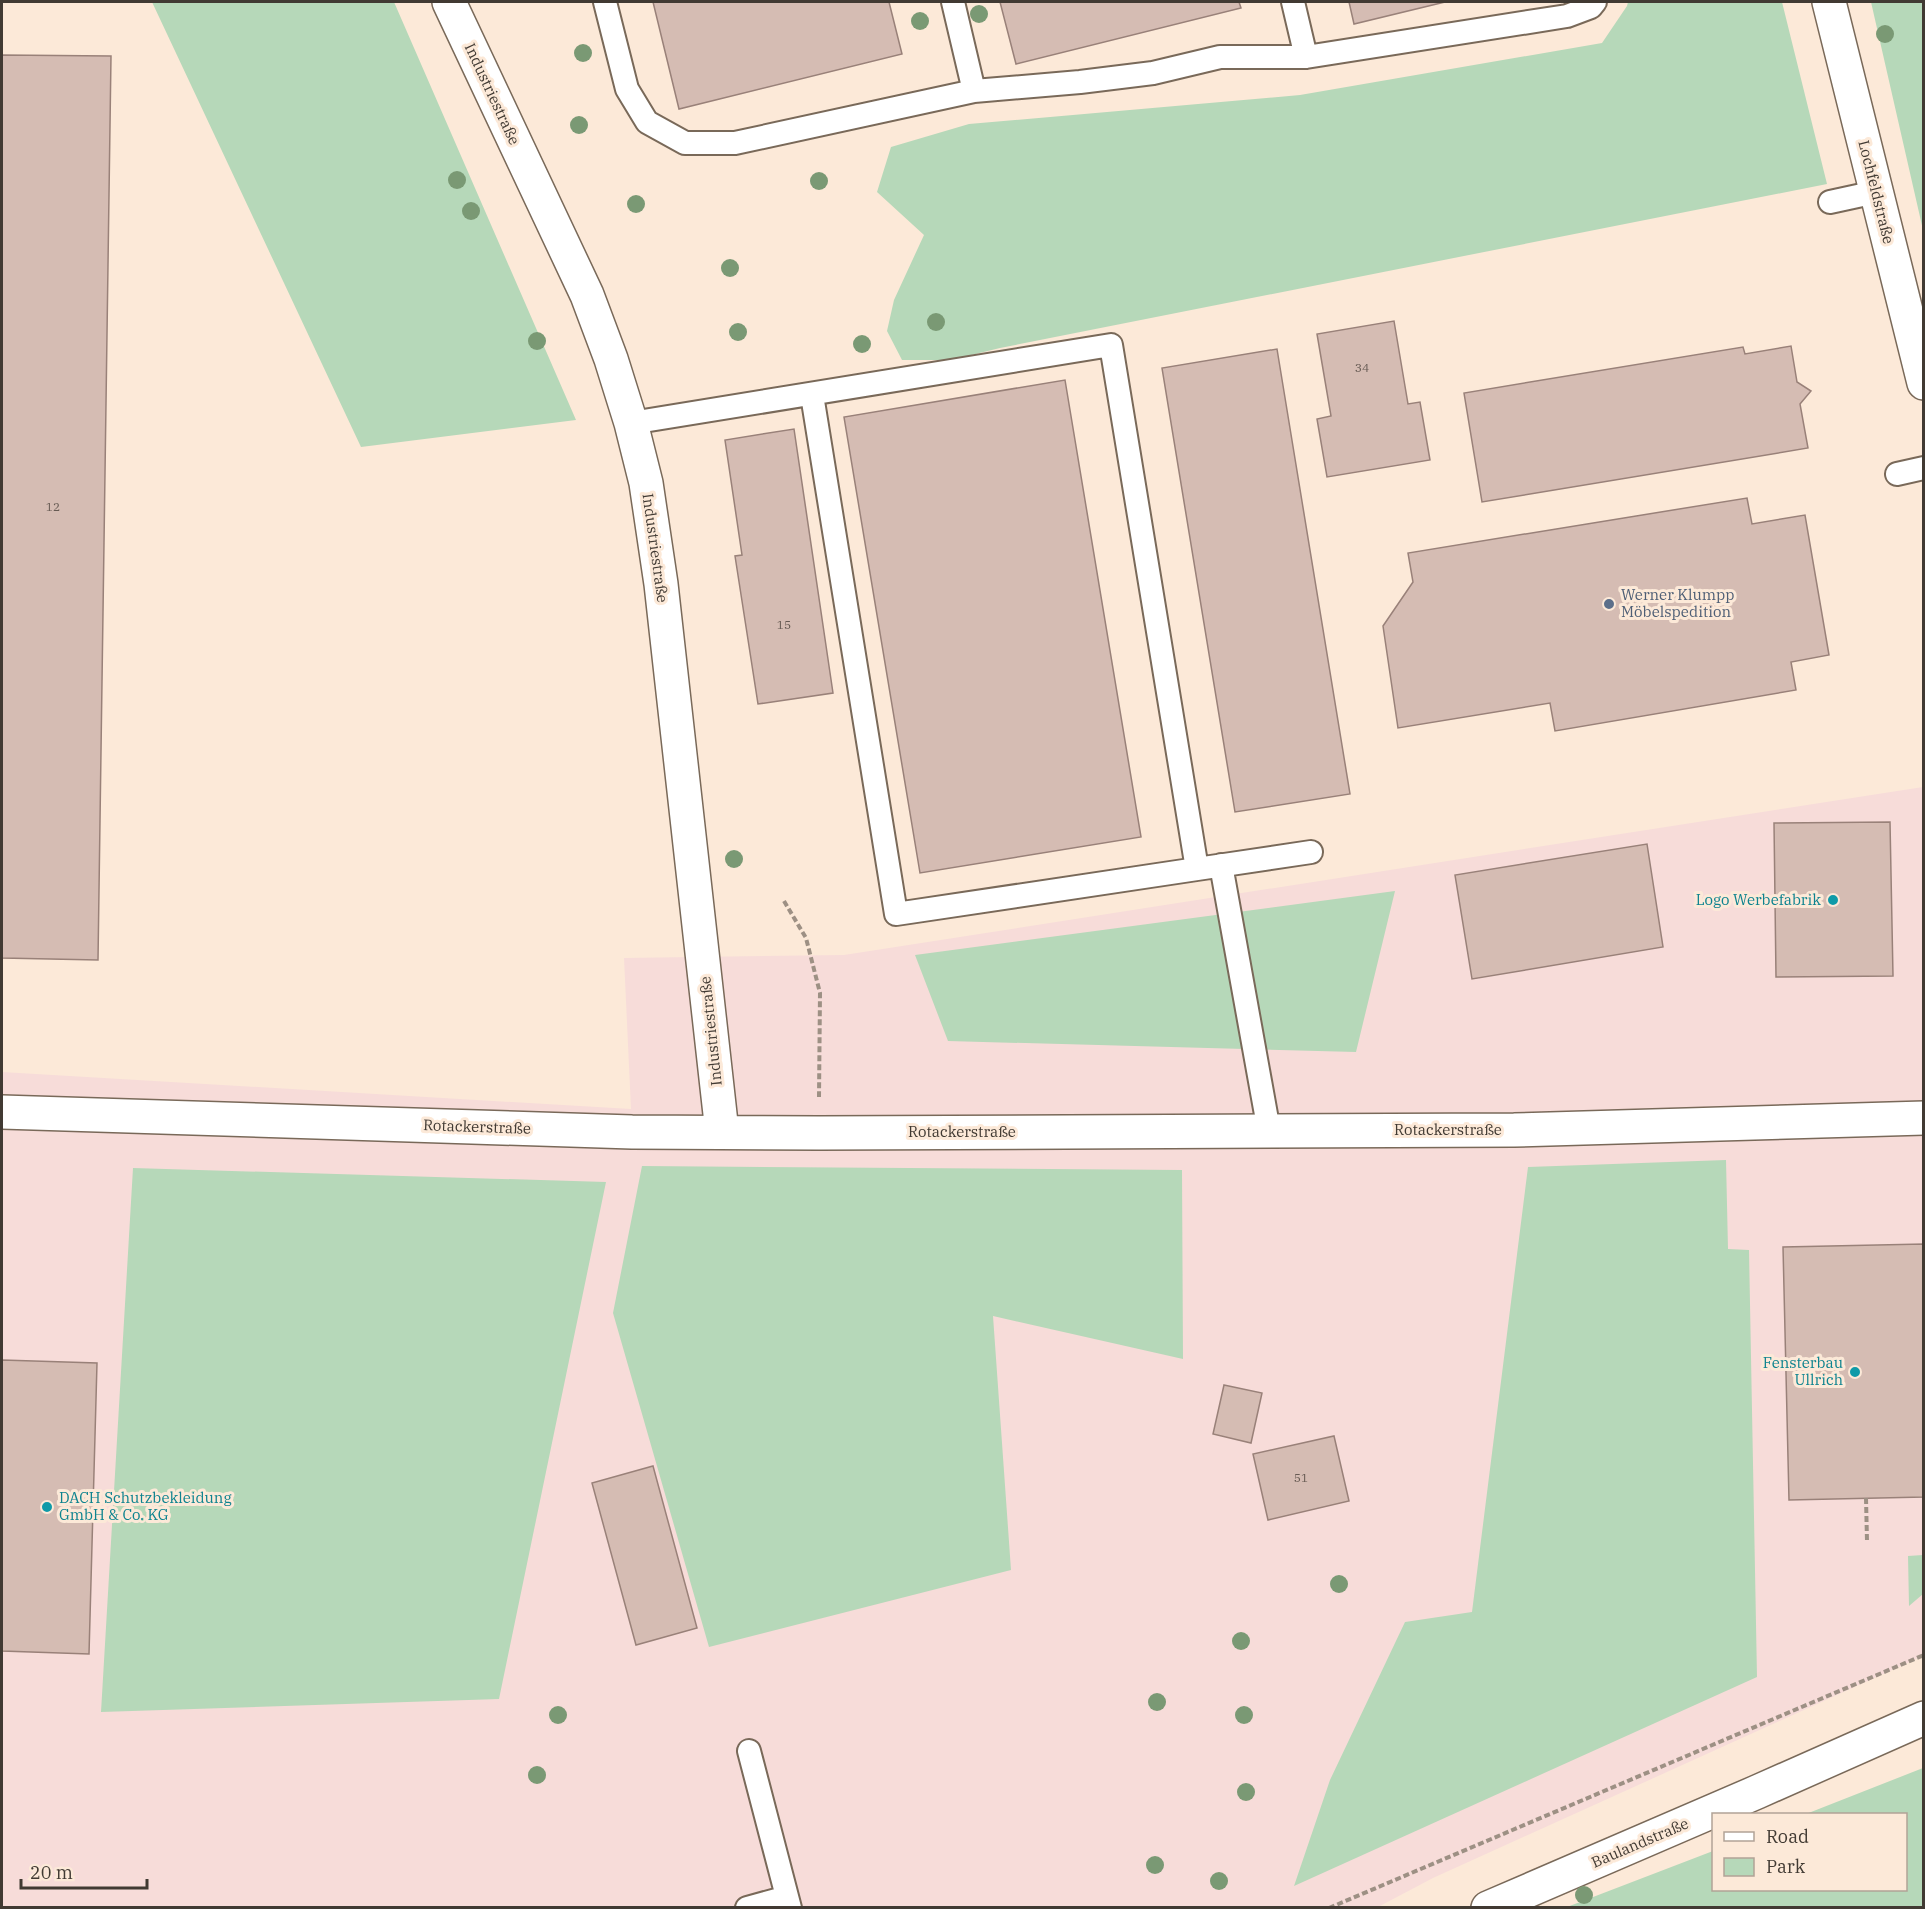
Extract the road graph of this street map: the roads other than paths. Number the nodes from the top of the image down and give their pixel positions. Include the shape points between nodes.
1 (449, 2) edge
2 (605, 2) edge
3 (953, 2) edge
4 (1293, 2) edge
5 (1594, 2) edge
6 (1829, 2) edge
7 (1306, 57) junction
8 (974, 91) junction
9 (1876, 192) junction
10 (1830, 202) dead end
11 (1923, 383) edge
12 (812, 395) junction
13 (631, 423) junction
14 (1923, 468) edge
15 (1897, 474) dead end
16 (1311, 852) dead end
17 (1221, 866) junction
18 (1197, 869) junction
19 (2, 1112) edge
20 (1923, 1118) edge
21 (1269, 1131) junction
22 (722, 1132) junction
23 (1923, 1718) edge
24 (749, 1751) dead end
25 (789, 1902) edge
26 (1503, 1905) edge
27 (747, 1908) edge

1 - 13 street, Industriestraße via 587,295
2 - 8 lane via 627,89 647,123 685,143 735,143
3 - 8 lane
4 - 7 lane
5 - 7 lane via 1591,7 1567,16
6 - 9 street, Lochfeldstraße
7 - 8 lane via 1220,57 1153,73
9 - 10 lane
9 - 11 street, Lochfeldstraße
12 - 13 lane
12 - 18 lane via 896,914
12 - 18 lane via 1111,345
13 - 22 street, Industriestraße via 646,483 661,584
14 - 15 lane
16 - 17 lane
17 - 18 lane
17 - 21 lane
19 - 22 street, Rotackerstraße
20 - 21 street, Rotackerstraße via 1514,1130
21 - 22 street, Rotackerstraße
23 - 26 street, Baulandstraße
24 - 25 lane
25 - 27 lane

